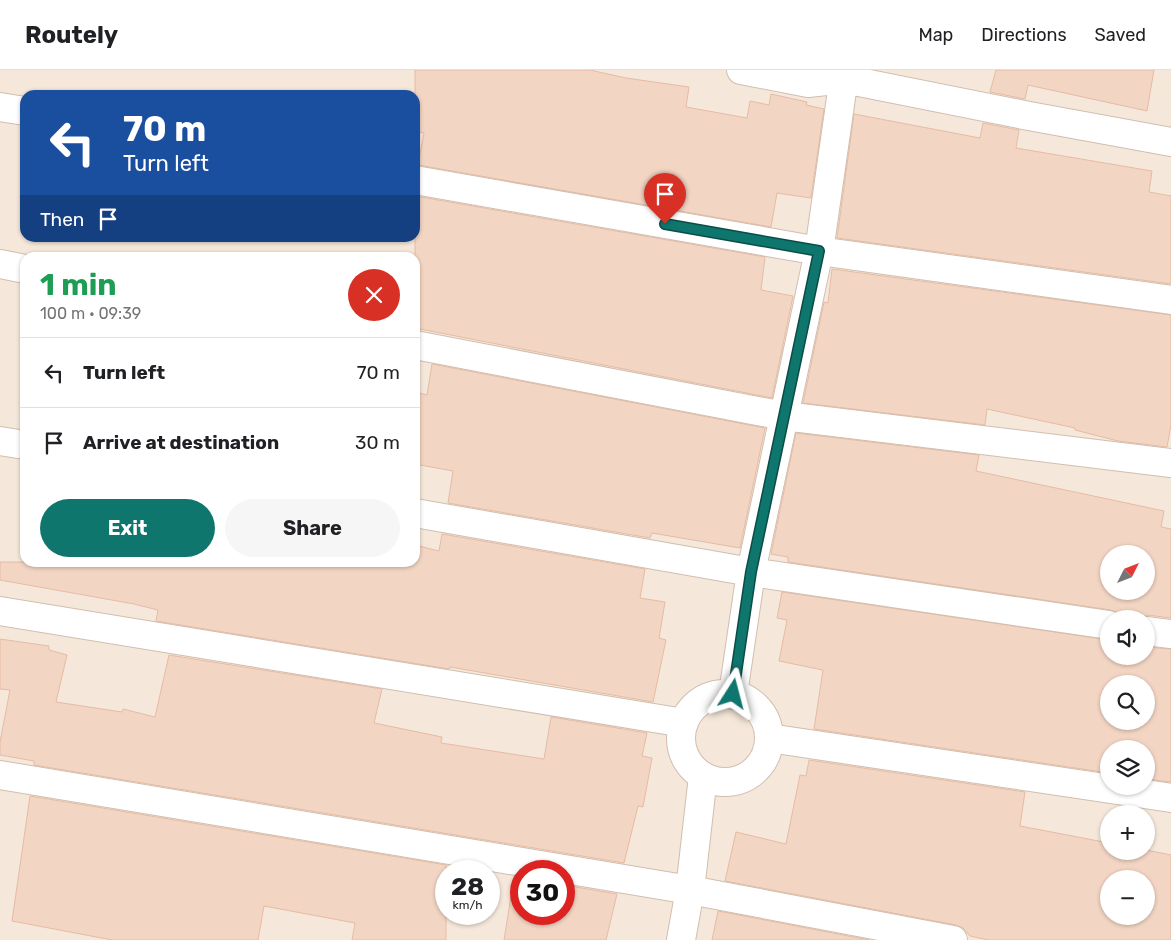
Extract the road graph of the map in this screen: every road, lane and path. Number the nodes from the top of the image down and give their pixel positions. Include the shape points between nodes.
1 (741, 70) edge
2 (845, 75) edge
3 (0, 107) edge
4 (20, 110) edge
5 (1171, 142) edge
6 (420, 181) edge
7 (819, 251) junction
8 (0, 264) edge
9 (20, 268) edge
10 (1171, 300) edge
11 (420, 345) edge
12 (784, 416) junction
13 (0, 441) edge
14 (20, 444) edge
15 (1171, 463) edge
16 (420, 514) edge
17 (751, 572) junction
18 (0, 612) edge
19 (1100, 624) edge
20 (1155, 632) edge
21 (1171, 634) edge
22 (733, 694) junction
23 (684, 722) junction
24 (769, 738) junction
25 (0, 775) edge
26 (703, 776) junction
27 (1171, 798) edge
28 (690, 890) junction
29 (681, 940) edge
30 (953, 940) edge

1 - 2 street via 808,83
2 - 5 street via 1019,114
2 - 7 street
3 - 4 street
6 - 7 street
7 - 10 street
7 - 12 street
8 - 9 street
11 - 12 street
12 - 15 street
12 - 17 street
13 - 14 street
16 - 17 street
17 - 19 street
17 - 22 street
18 - 23 street
20 - 21 street
22 - 23 street via 717,694 703,700 691,710
22 - 24 street via 759,710 767,723
23 - 26 street via 681,737 684,753
24 - 26 street via 767,752 748,776 718,781
24 - 27 street
25 - 28 street
26 - 28 street
28 - 29 street
28 - 30 street

